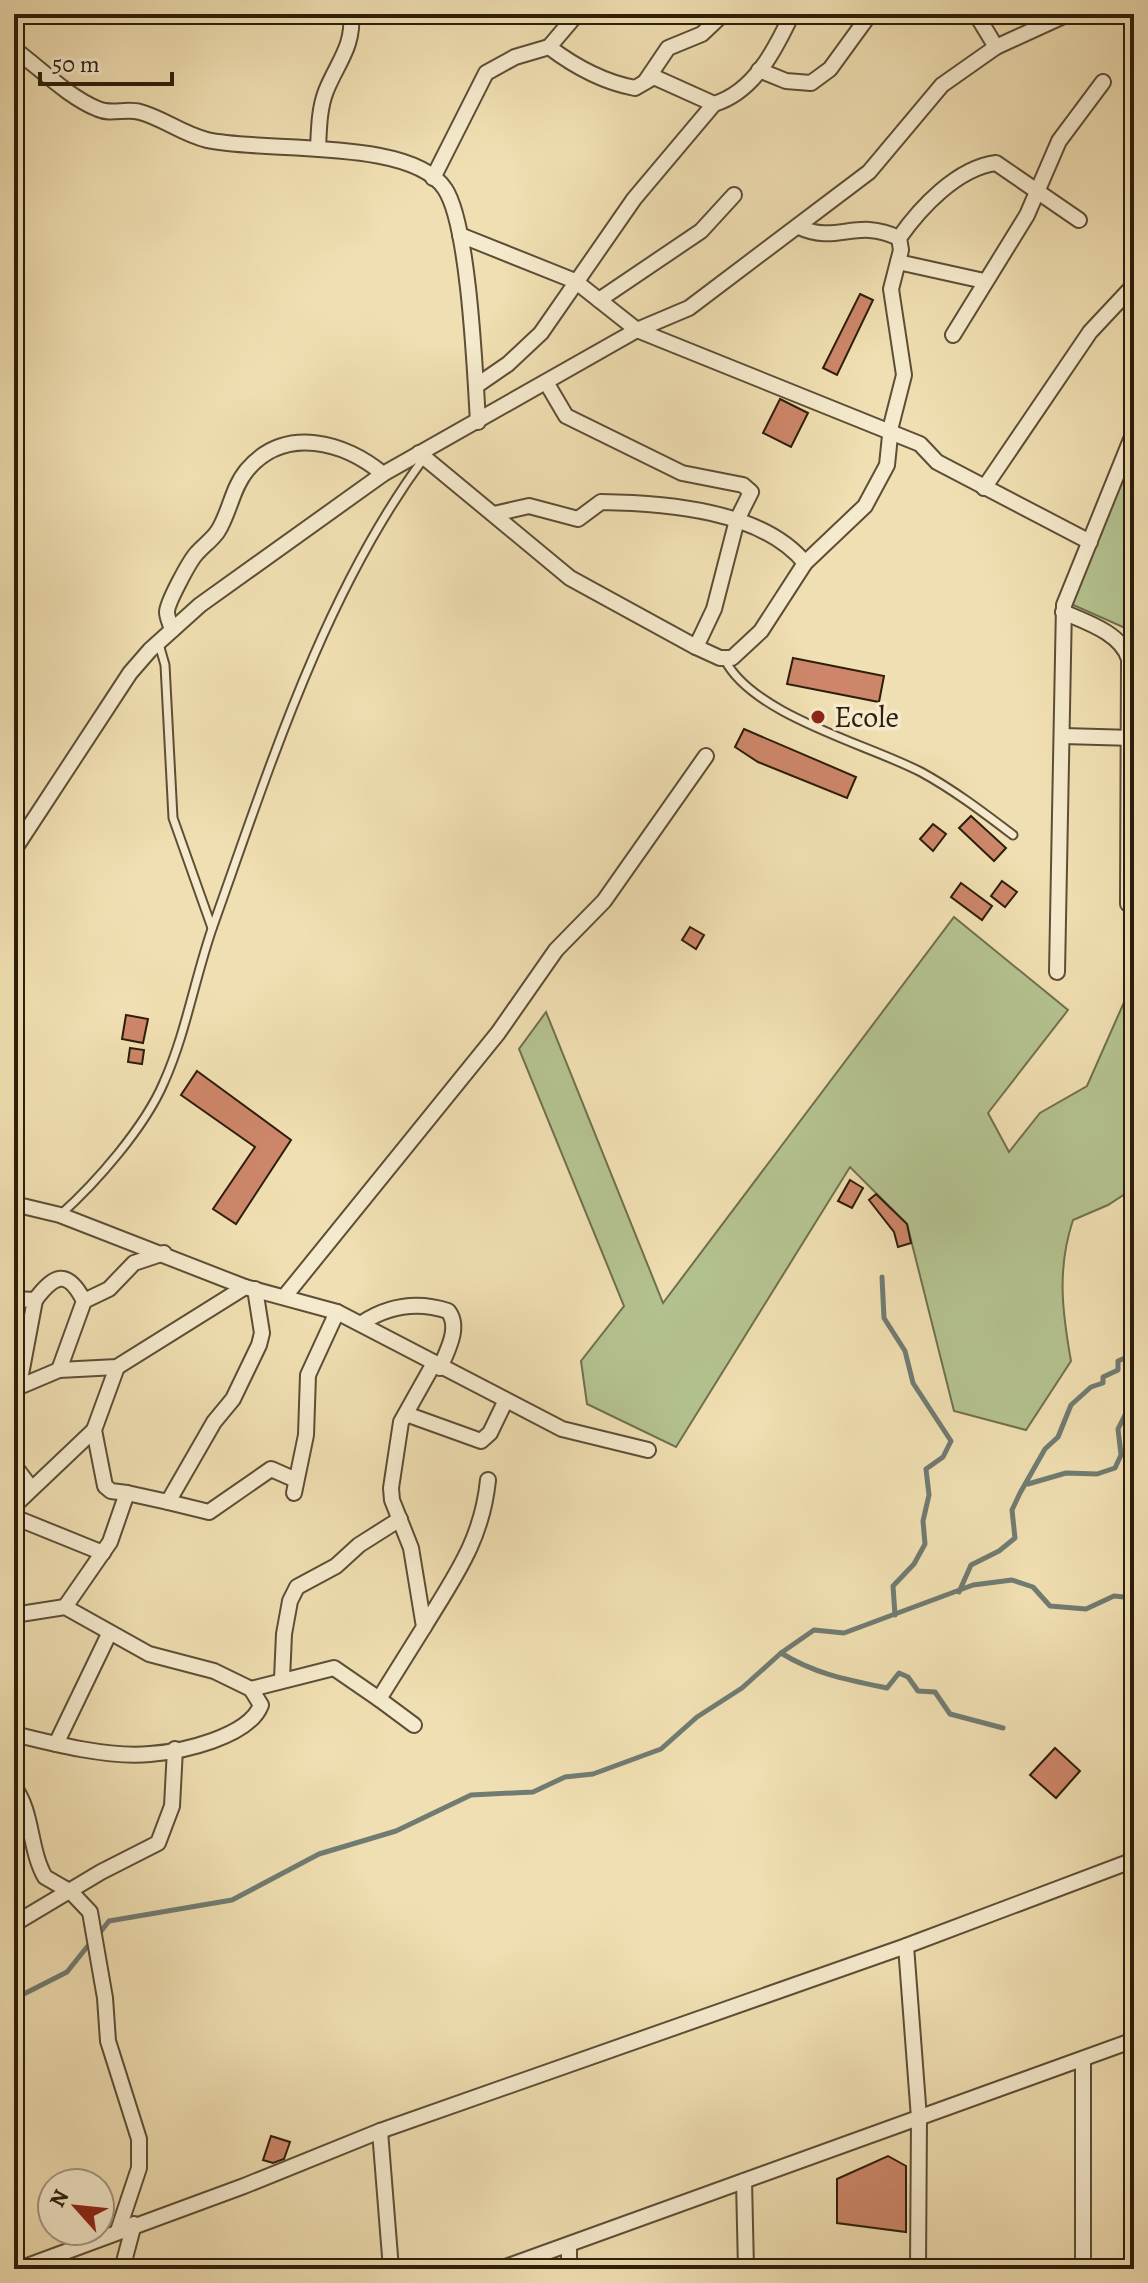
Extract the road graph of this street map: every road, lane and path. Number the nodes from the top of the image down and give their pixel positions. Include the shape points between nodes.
1 (351, 14) edge
2 (577, 14) edge
3 (723, 14) edge
4 (792, 14) edge
5 (870, 14) edge
6 (976, 14) edge
7 (1068, 14) edge
8 (549, 47) junction
9 (996, 47) junction
10 (14, 49) edge
11 (759, 70) junction
12 (645, 82) junction
13 (1103, 82) dead end
14 (714, 104) junction
15 (318, 148) junction
16 (433, 178) junction
17 (1037, 192) junction
18 (734, 195) dead end
19 (1079, 220) dead end
20 (799, 227) junction
21 (460, 235) junction
22 (899, 238) junction
23 (898, 262) junction
24 (575, 281) junction
25 (984, 281) junction
26 (1134, 285) edge
27 (599, 300) junction
28 (637, 330) junction
29 (953, 335) dead end
30 (546, 382) junction
31 (476, 386) junction
32 (478, 422) junction
33 (890, 432) junction
34 (1134, 432) edge
35 (422, 456) junction
36 (383, 474) junction
37 (984, 488) junction
38 (494, 514) junction
39 (737, 520) junction
40 (1090, 542) junction
41 (805, 563) junction
42 (1063, 612) junction
43 (172, 630) junction
44 (159, 642) junction
45 (696, 647) junction
46 (725, 660) junction
47 (1063, 736) junction
48 (1132, 738) edge
49 (706, 756) dead end
50 (1013, 835) dead end
51 (14, 850) edge
52 (1128, 904) dead end
53 (212, 929) junction
54 (1057, 972) dead end
55 (14, 1204) edge
56 (60, 1215) junction
57 (164, 1253) junction
58 (250, 1288) junction
59 (285, 1296) junction
60 (14, 1299) edge
61 (35, 1300) junction
62 (84, 1301) junction
63 (337, 1312) junction
64 (362, 1323) junction
65 (436, 1366) junction
66 (117, 1367) junction
67 (59, 1370) junction
68 (16, 1387) edge
69 (505, 1402) junction
70 (406, 1414) junction
71 (94, 1430) junction
72 (648, 1450) dead end
73 (14, 1465) edge
74 (488, 1480) dead end
75 (31, 1488) junction
76 (127, 1493) junction
77 (168, 1502) junction
78 (14, 1506) edge
79 (14, 1517) edge
80 (400, 1519) junction
81 (103, 1553) junction
82 (65, 1607) junction
83 (14, 1615) edge
84 (424, 1627) junction
85 (109, 1634) junction
86 (282, 1679) junction
87 (251, 1689) junction
88 (379, 1699) junction
89 (414, 1725) dead end
90 (14, 1734) edge
91 (56, 1744) junction
92 (175, 1749) junction
93 (14, 1787) edge
94 (1134, 1860) edge
95 (71, 1892) junction
96 (14, 1924) edge
97 (906, 1946) junction
98 (1134, 2040) edge
99 (1083, 2059) junction
100 (919, 2118) junction
101 (380, 2131) junction
102 (744, 2181) junction
103 (134, 2224) junction
104 (118, 2231) junction
105 (569, 2246) junction
106 (19, 2269) edge
107 (122, 2269) edge
108 (391, 2269) edge
109 (500, 2269) edge
110 (569, 2269) edge
111 (746, 2269) edge
112 (918, 2269) edge
113 (1083, 2269) edge

1 - 15 street via 347,54 321,111
2 - 8 street
3 - 12 street via 702,34 668,48
4 - 11 street
5 - 11 street via 824,75 811,83 786,81
6 - 9 street
7 - 9 street
8 - 12 street via 616,84 635,88
8 - 16 street via 486,73
9 - 20 street via 942,85 869,172
10 - 15 street via 97,109 142,112 209,141
11 - 14 street via 737,94
12 - 14 street via 657,78
13 - 17 street via 1059,141
14 - 24 street via 642,189
15 - 16 street via 390,158
16 - 21 street via 451,199
17 - 19 street
17 - 22 street via 1003,167 987,164 935,197
17 - 25 street
18 - 27 street via 701,231
20 - 22 street via 818,235 874,228
20 - 28 street via 689,308
21 - 24 street
21 - 31 street
22 - 23 street
23 - 25 street
23 - 33 street via 891,289 904,375
24 - 27 street
24 - 31 street via 541,333
25 - 29 street
26 - 37 street via 1090,332
27 - 28 street
28 - 30 street
28 - 33 street
30 - 32 street
30 - 39 street via 566,416 682,473 748,488 751,497
31 - 32 street
32 - 35 street
33 - 37 street via 920,444 937,462
33 - 41 street via 890,457 876,489
34 - 40 street
35 - 36 street
35 - 38 street
35 - 53 lane via 316,651
36 - 43 street
36 - 43 street via 349,450 313,440 291,444 256,462 240,480 216,533 191,562 169,603
37 - 40 street
38 - 39 street via 534,506 578,519 608,502
38 - 45 street via 570,578
39 - 41 street via 780,540
39 - 45 street via 714,609
40 - 42 street
41 - 46 street via 761,631
42 - 47 street
42 - 48 street via 1100,629 1128,653
43 - 44 street
44 - 51 street via 119,688
44 - 53 lane via 165,665 173,818
45 - 46 street
46 - 50 lane via 732,673 765,699 923,773
47 - 48 street
47 - 54 street
48 - 52 street
49 - 59 street via 604,901 556,950 498,1033
53 - 56 lane via 164,1082 143,1119
55 - 56 street
56 - 57 street
57 - 58 street
57 - 62 street via 134,1263 109,1289
58 - 59 street
58 - 66 street
58 - 77 street via 262,1333 259,1345 233,1399
59 - 63 street
60 - 61 street
61 - 62 street via 57,1278 71,1282
61 - 68 street
62 - 67 street
63 - 64 street
63 - 77 street via 308,1375 306,1435 295,1486 271,1469 209,1512
64 - 65 street
64 - 65 street via 405,1306 448,1311 454,1318 453,1332
65 - 69 street
65 - 70 street
66 - 67 street
66 - 71 street
67 - 68 street
69 - 70 street via 481,1441
69 - 72 street via 562,1429
70 - 80 street via 391,1488
71 - 75 street
71 - 76 street via 105,1486
73 - 75 street
74 - 84 street via 476,1538
75 - 78 street
76 - 77 street
76 - 81 street
79 - 81 street
80 - 84 street via 411,1548
80 - 86 street via 297,1587 284,1634
81 - 82 street
82 - 83 street
82 - 85 street
84 - 88 street
85 - 87 street via 149,1654 205,1668
85 - 91 street
86 - 87 street
86 - 88 street via 334,1668
87 - 92 street via 261,1705 250,1722 218,1739
88 - 89 street
90 - 91 street
91 - 92 street via 152,1754
92 - 95 street via 172,1806 158,1843
93 - 95 street via 39,1867 45,1877
94 - 97 street
95 - 96 street
95 - 104 street via 90,1912 108,2041 139,2139 139,2168
97 - 100 street
97 - 101 street
98 - 99 street
99 - 100 street
99 - 113 street
100 - 102 street
100 - 112 street
101 - 103 street
101 - 108 street
102 - 105 street
102 - 111 street
103 - 104 street
103 - 107 street
104 - 106 street
105 - 109 street
105 - 110 street

